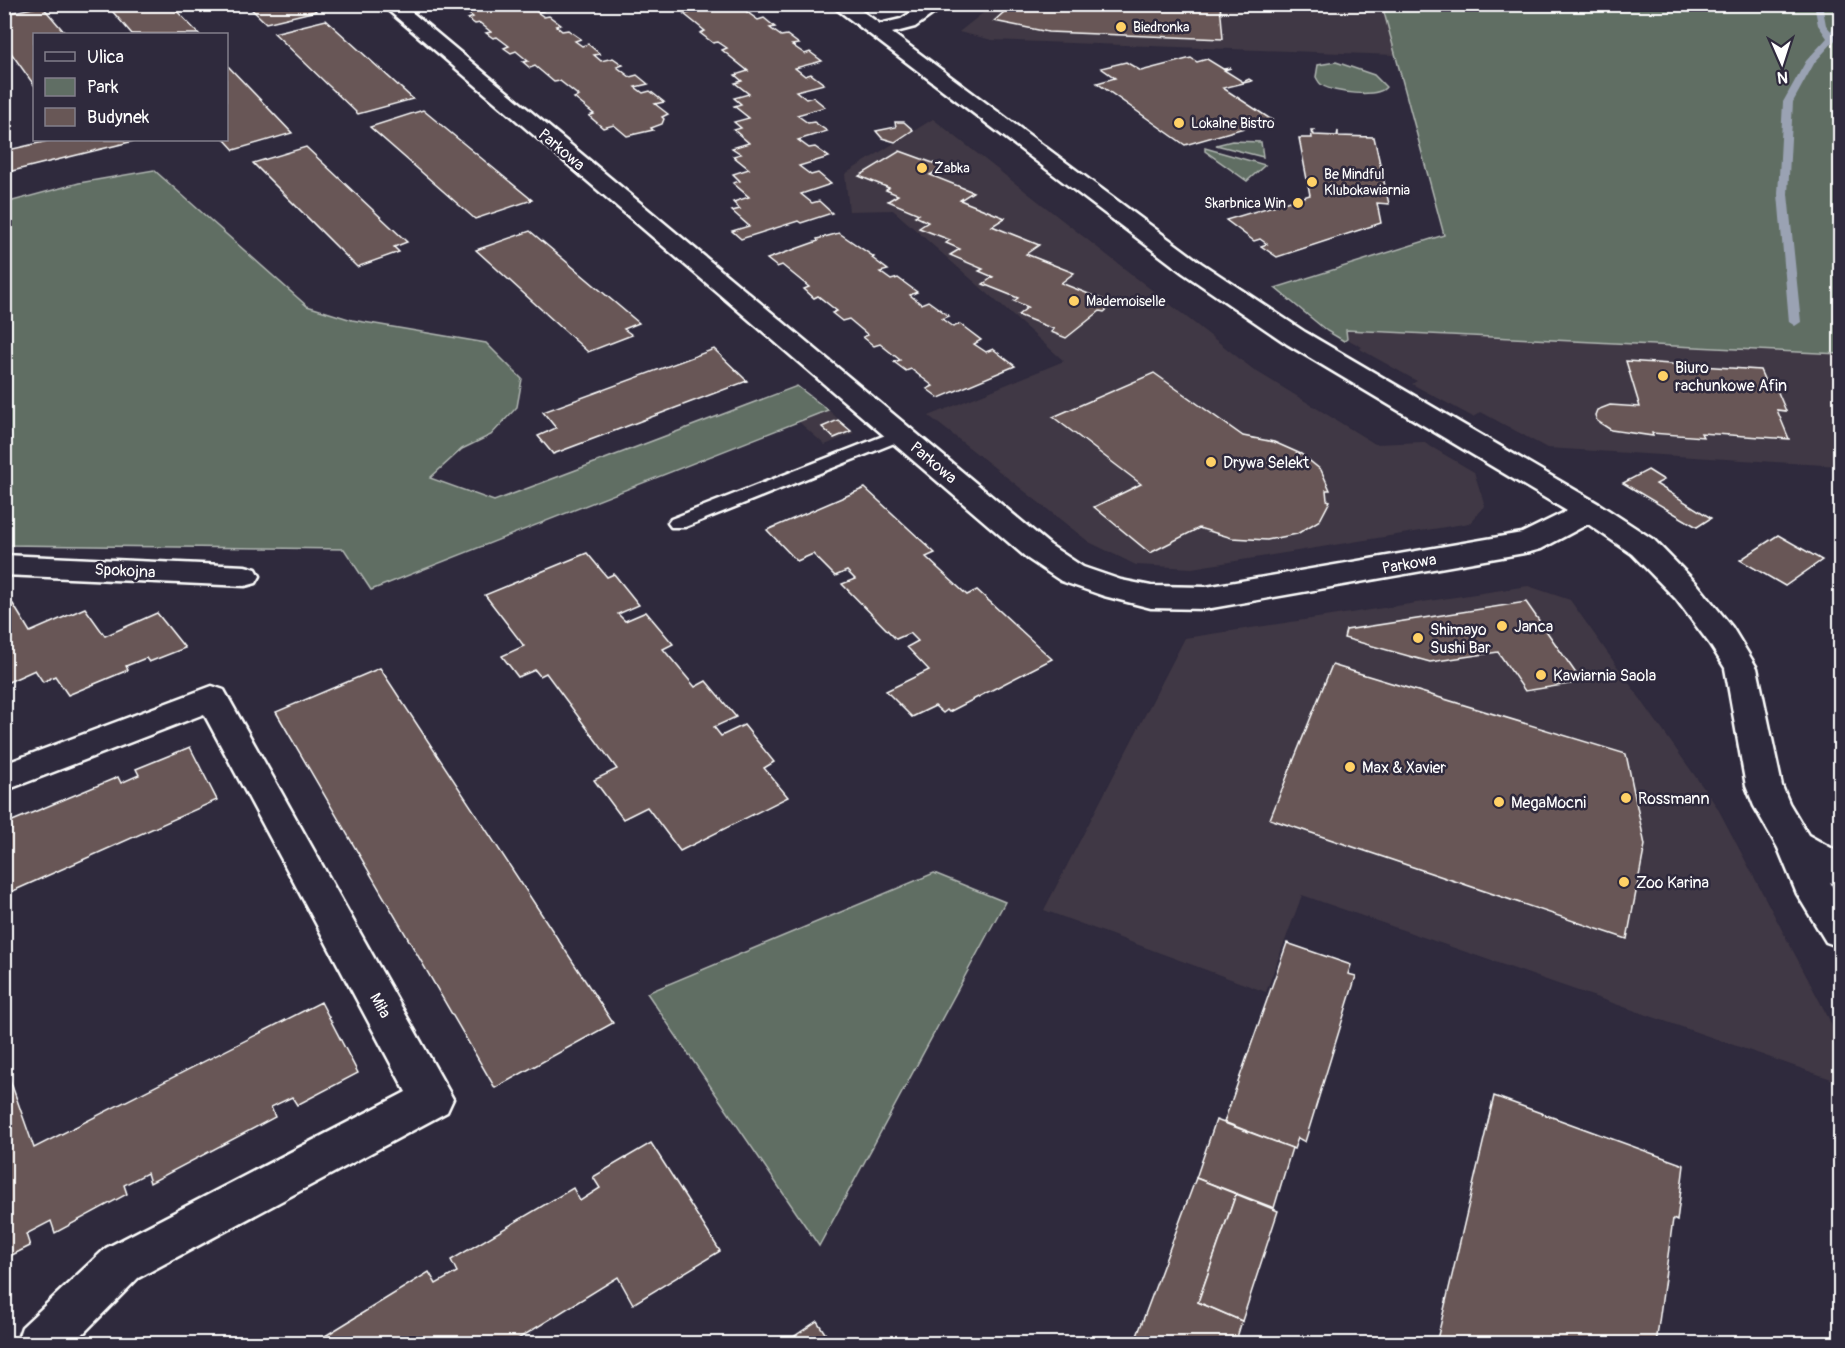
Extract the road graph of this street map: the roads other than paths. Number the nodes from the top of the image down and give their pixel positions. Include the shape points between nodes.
1 (390, 4) edge
2 (839, 4) edge
3 (938, 4) edge
4 (877, 31) junction
5 (901, 434) junction
6 (1589, 511) junction
7 (678, 523) dead end
8 (4, 565) edge
9 (245, 576) dead end
10 (4, 778) edge
11 (1795, 845) junction
12 (1840, 871) edge
13 (1840, 931) edge
14 (39, 1344) edge

1 - 5 street, Parkowa
2 - 4 street
3 - 4 street via 908,23
4 - 6 street via 1192,268 1296,338
5 - 6 street, Parkowa via 1039,552 1072,574 1115,590 1151,597 1234,595 1530,542
5 - 7 lane
6 - 11 street via 1643,547 1687,592 1720,635 1743,675 1764,786
8 - 9 street, Spokojna
10 - 14 street, Miła via 212,698 432,1099 122,1263
11 - 12 street
11 - 13 street via 1816,894

